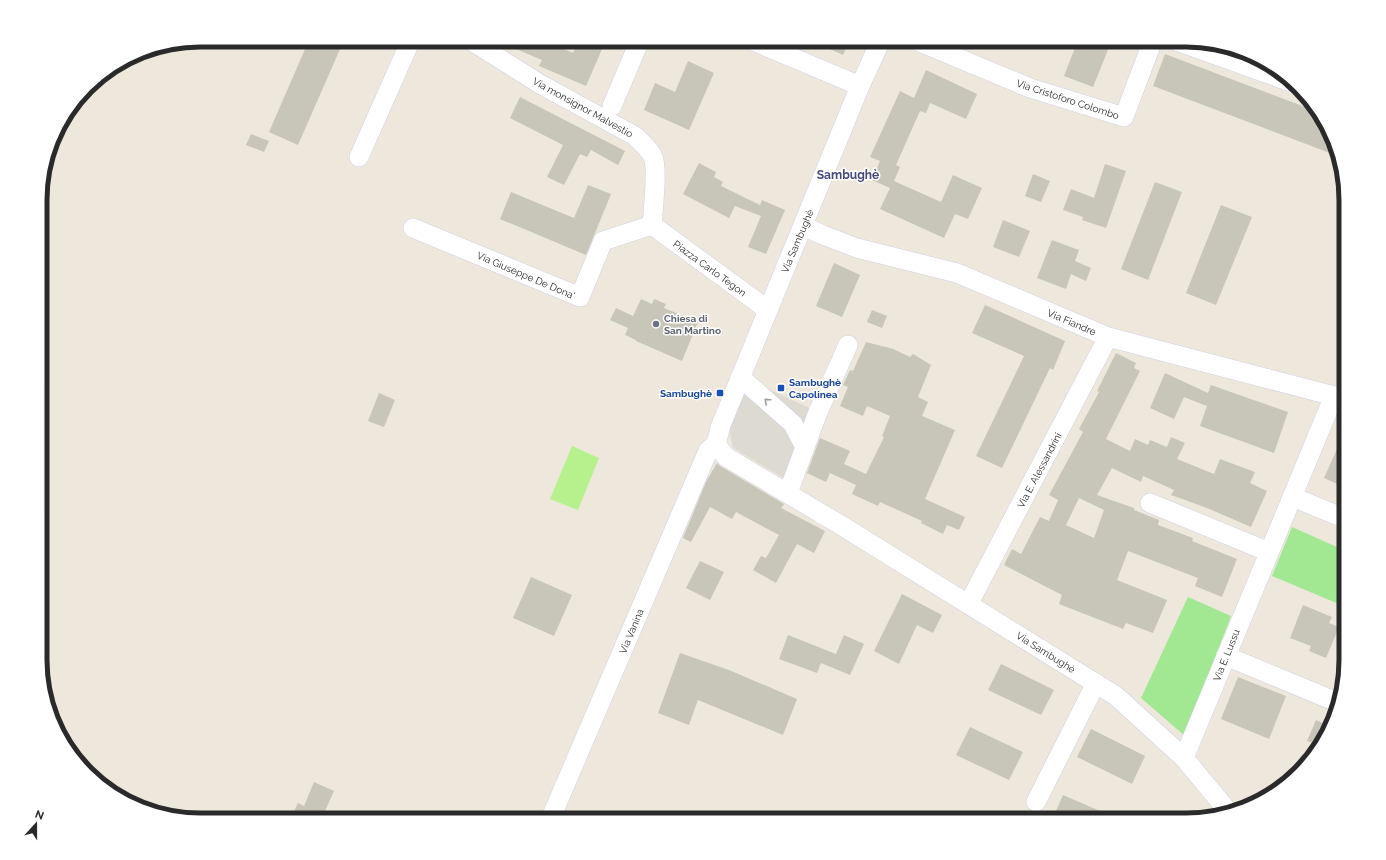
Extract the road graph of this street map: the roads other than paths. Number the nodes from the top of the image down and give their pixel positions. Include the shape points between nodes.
1 (408, 47) edge
2 (481, 47) edge
3 (637, 47) edge
4 (768, 47) edge
5 (878, 47) edge
6 (932, 47) edge
7 (1150, 47) edge
8 (1193, 47) edge
9 (1276, 77) edge
10 (860, 86) junction
11 (612, 106) dead end
12 (359, 157) dead end
13 (652, 225) junction
14 (803, 226) junction
15 (413, 228) dead end
16 (768, 310) junction
17 (1108, 337) junction
18 (848, 345) dead end
19 (740, 377) junction
20 (1339, 398) edge
21 (1339, 400) edge
22 (716, 444) junction
23 (805, 447) junction
24 (788, 493) junction
25 (1293, 497) junction
26 (1150, 503) dead end
27 (1339, 516) edge
28 (1269, 552) junction
29 (969, 604) junction
30 (1226, 656) junction
31 (1096, 683) junction
32 (1333, 701) edge
33 (1184, 758) junction
34 (1036, 802) dead end
35 (1225, 808) edge
36 (553, 813) edge

1 - 12 street
2 - 13 street, Via monsignor Malvestio via 540,84 635,136 646,147 653,158
3 - 11 street
4 - 10 street
5 - 10 street, Via Sambughè
6 - 7 street, Via Cristoforo Colombo via 1030,88 1124,117
8 - 9 street
10 - 14 street, Via Sambughè
13 - 15 street, Via Giuseppe De Dona' via 603,241 580,297
13 - 16 street, Piazza Carlo Tegon
14 - 16 street, Via Sambughè
14 - 17 street, Via Fiandre via 857,248 957,273
16 - 19 street, Via Sambughè
17 - 20 street, Via Fiandre
17 - 29 street, Via E. Alessandrini
18 - 23 street
19 - 22 street, Via Sambughè
23 -> 19 street via 793,424
21 - 25 street, Via E. Lussu
22 - 24 street via 726,457
22 - 36 street, Via Vanina via 708,451
23 - 24 street
24 - 29 street, Via Sambughè
25 - 27 street
25 - 28 street, Via E. Lussu
26 - 28 street
28 - 30 street, Via E. Lussu
29 - 31 street, Via Sambughè
30 - 32 street
30 - 33 street, Via E. Lussu
31 - 33 street, Via Sambughè via 1116,696
31 - 34 street
33 - 35 street, Via Sambughè

